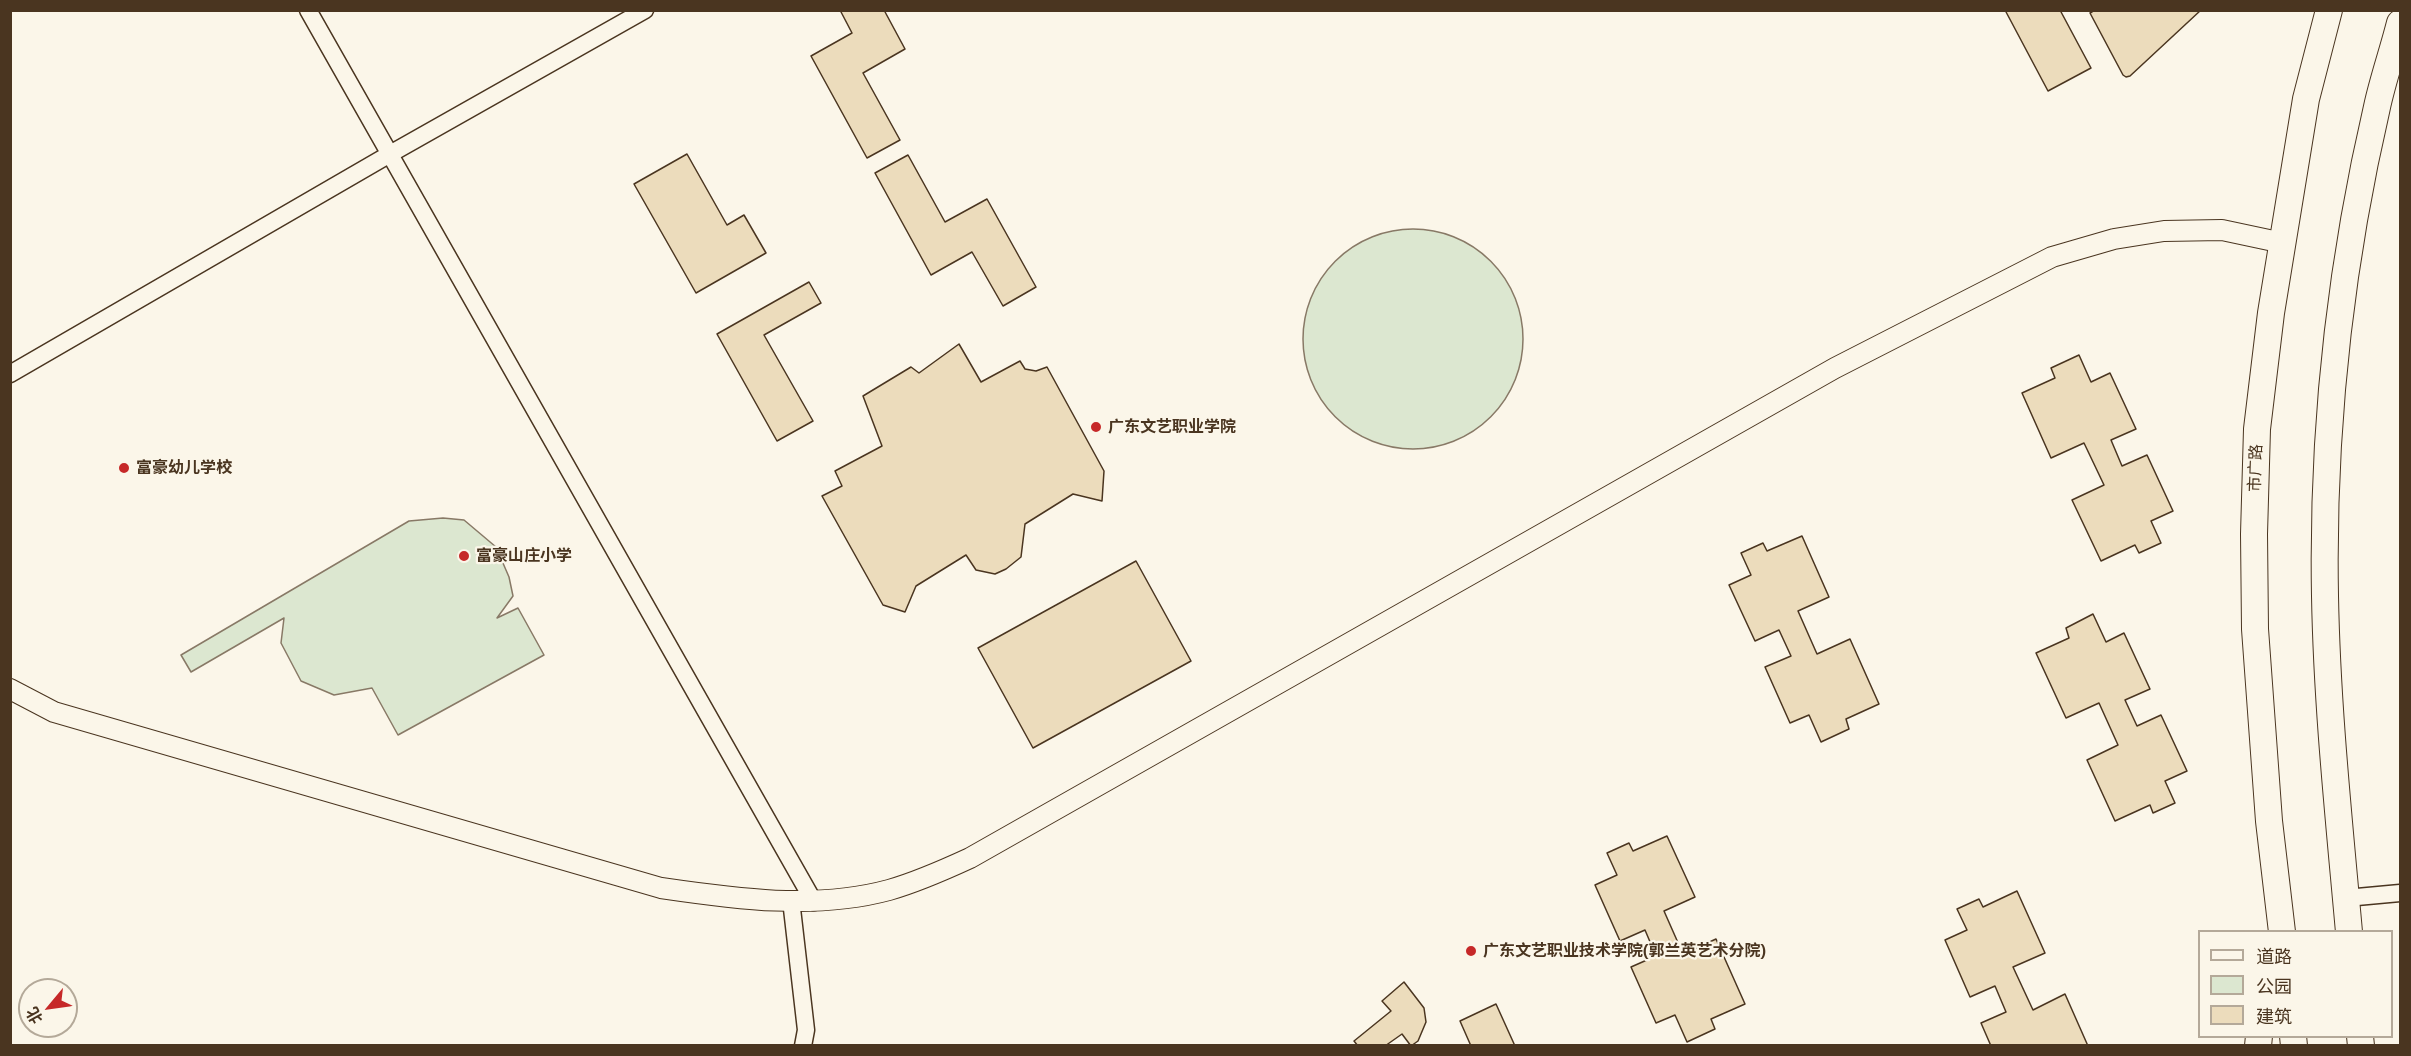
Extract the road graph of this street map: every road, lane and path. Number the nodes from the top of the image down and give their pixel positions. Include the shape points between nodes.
1 (308, 10) edge
2 (645, 10) edge
3 (2329, 10) edge
4 (2400, 23) edge
5 (390, 154) junction
6 (2283, 243) junction
7 (10, 374) edge
8 (10, 689) edge
9 (2400, 893) edge
10 (2346, 898) junction
11 (791, 900) junction
12 (814, 902) junction
13 (2281, 928) edge
14 (2349, 930) edge
15 (803, 1046) edge

1 - 5 street
2 - 5 street
3 - 6 main road, 市广路 via 2306,99
4 - 10 main road via 2377,105 2363,176 2328,433 2327,654
5 - 7 street
5 - 12 street
6 - 12 street via 2222,230 2164,231 2114,239 2052,257 1835,368 970,858 888,890
6 - 13 main road, 市广路 via 2258,429 2254,534 2261,720
8 - 11 street via 54,712 661,888
9 - 10 street
10 - 14 main road
11 - 12 street
11 - 15 street via 806,1030

